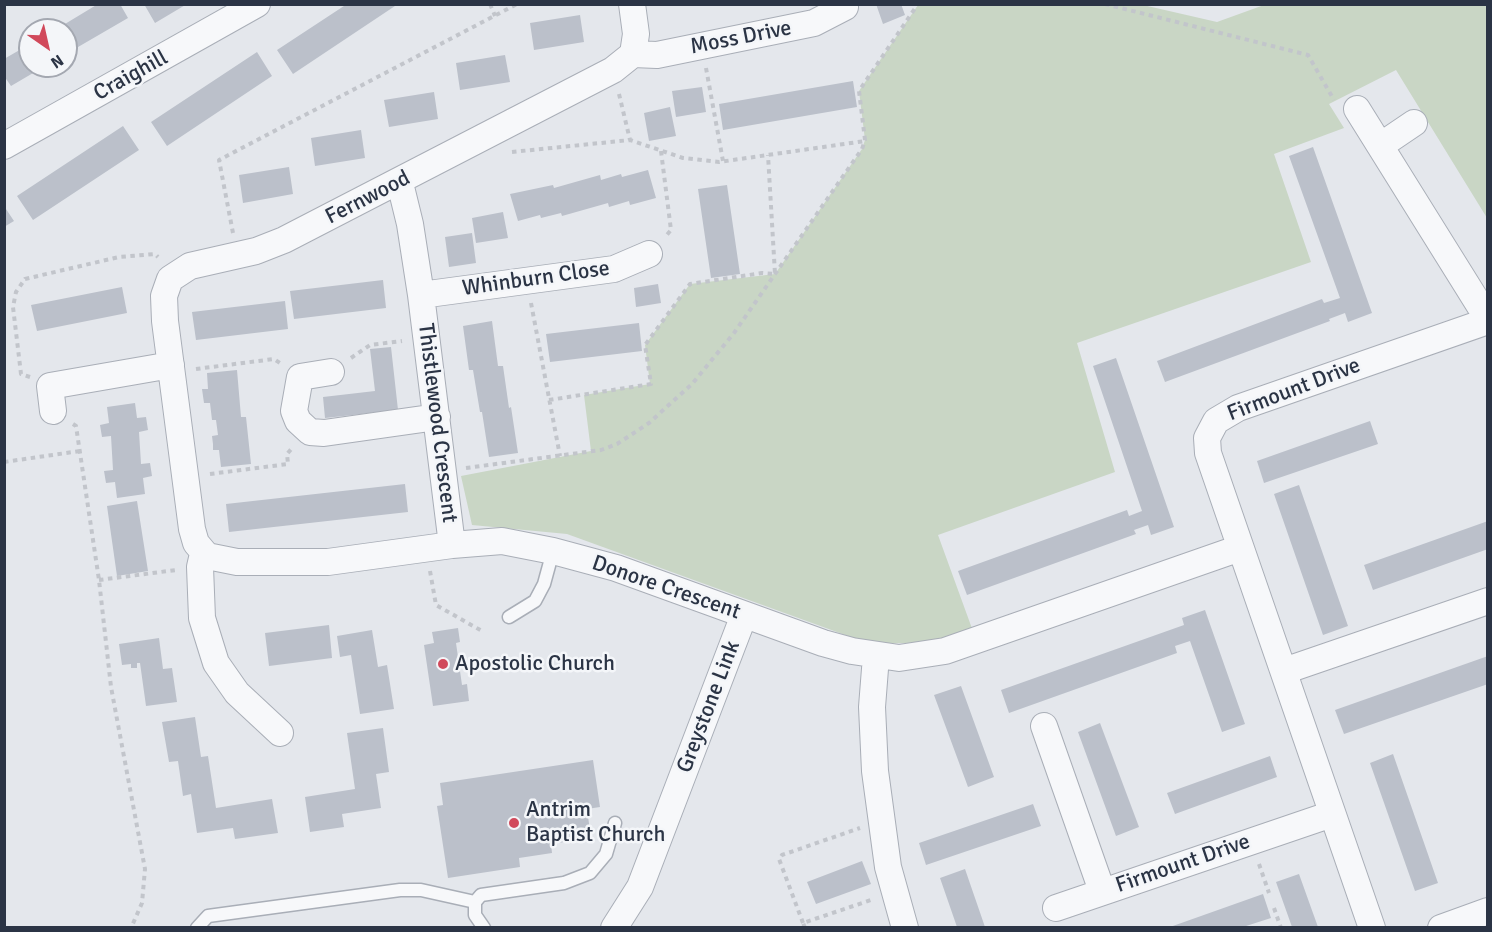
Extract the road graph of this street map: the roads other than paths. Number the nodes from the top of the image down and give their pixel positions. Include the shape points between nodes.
1 (257, 4) edge
2 (632, 4) edge
3 (845, 7) dead end
4 (633, 54) junction
5 (1357, 109) road end
6 (1414, 123) dead end
7 (4, 146) edge
8 (1380, 146) junction
9 (400, 183) junction
10 (649, 254) road end
11 (421, 295) junction
12 (1488, 320) edge
13 (171, 369) junction
14 (331, 372) road end
15 (53, 411) road end
16 (437, 417) junction
17 (452, 545) junction
18 (1240, 548) junction
19 (553, 551) junction
20 (202, 560) junction
21 (1488, 601) edge
22 (744, 615) junction
23 (509, 617) dead end
24 (876, 656) junction
25 (1284, 671) junction
26 (1044, 726) dead end
27 (280, 733) dead end
28 (1332, 814) junction
29 (615, 823) dead end
30 (1102, 891) junction
31 (475, 902) junction
32 (1056, 908) dead end
33 (1488, 911) edge
34 (197, 927) edge
35 (484, 927) edge
36 (614, 927) edge
37 (905, 927) edge
38 (1372, 927) edge
39 (1441, 927) edge

1 - 7 street, Craighill
2 - 4 street via 636,34
3 - 4 street, Moss Drive via 814,23 657,55
4 - 9 street, Fernwood via 613,70
5 - 8 street, Firmount Drive
6 - 8 street
8 - 12 street, Firmount Drive
9 - 11 street, Thistlewood Crescent
9 - 13 street, Fernwood via 275,245 176,273 166,287 164,302
10 - 11 street, Whinburn Close via 614,269
11 - 16 street, Thistlewood Crescent
12 - 18 street, Firmount Drive via 1238,408 1216,420 1208,433 1206,448
13 - 15 street via 50,386
13 - 20 street via 192,529
14 - 16 street via 300,377 294,411 307,430 324,433
16 - 17 street, Thistlewood Crescent
17 - 19 street, Donore Crescent via 502,541
17 - 20 street, Thistlewood Crescent via 351,561
18 - 24 street, Donore Crescent via 945,651 899,658
18 - 25 street, Firmount Drive
19 - 22 street, Donore Crescent via 616,568
19 - 23 lane via 535,601
20 - 27 street via 202,618 216,663 237,693
21 - 25 street
22 - 24 street, Donore Crescent via 823,643
22 - 36 street, Greystone Link via 640,887
24 - 37 street via 872,725 881,821
25 - 28 street, Firmount Drive
26 - 30 street, Firmount Drive
28 - 30 street, Firmount Drive
28 - 38 street, Firmount Drive
29 - 31 lane via 606,854 590,873 564,883 480,895
30 - 32 street, Firmount Drive
31 - 34 lane via 421,890 400,890 208,916
31 - 35 lane via 476,915
33 - 39 street

